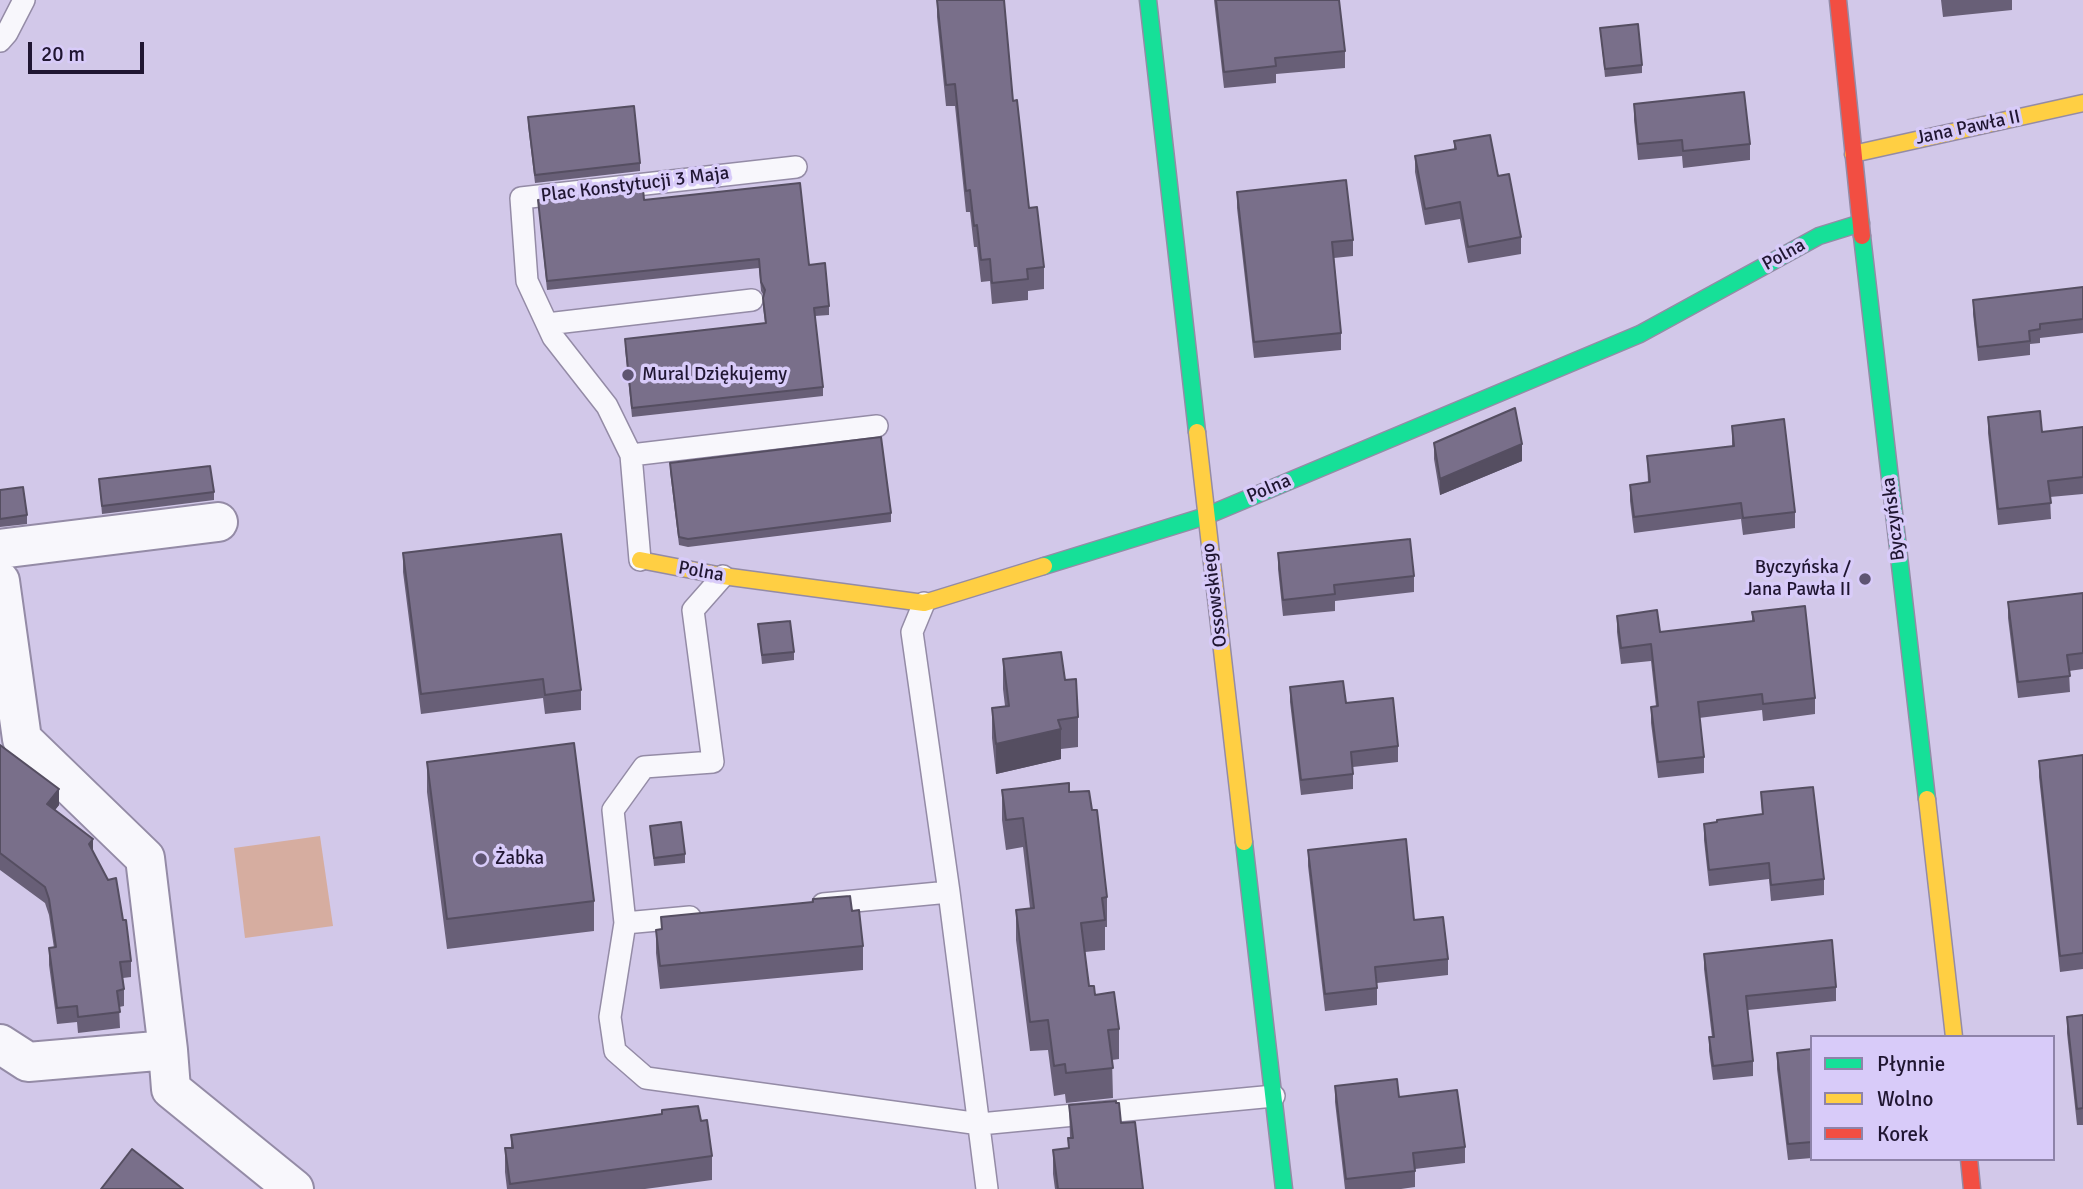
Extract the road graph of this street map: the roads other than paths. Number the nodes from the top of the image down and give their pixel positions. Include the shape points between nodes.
1 (24, 0) edge
2 (1147, 0) edge
3 (1838, 0) edge
4 (0, 41) edge
5 (2083, 103) edge
6 (1853, 154) junction
7 (796, 167) dead end
8 (1861, 223) junction
9 (751, 300) dead end
10 (547, 324) junction
11 (877, 426) dead end
12 (631, 455) junction
13 (1206, 516) junction
14 (218, 522) dead end
15 (0, 549) edge
16 (640, 560) joint
17 (723, 576) junction
18 (0, 581) edge
19 (924, 603) junction
20 (949, 892) junction
21 (808, 906) edge
22 (704, 915) edge
23 (625, 923) junction
24 (1954, 1035) edge
25 (0, 1044) edge
26 (168, 1050) junction
27 (1273, 1096) junction
28 (979, 1124) junction
29 (1969, 1161) edge
30 (294, 1189) edge
31 (988, 1189) edge
32 (1284, 1189) edge
33 (1972, 1189) edge

1 - 4 lane
2 - 13 street, Ossowskiego
3 - 6 street, Byczyńska
5 - 6 street, Jana Pawła II
6 - 8 street, Byczyńska
7 - 10 lane, Plac Konstytucji 3 Maja via 521,198 527,281
8 - 13 street, Polna via 1819,236 1640,334
8 - 24 street, Byczyńska
9 - 10 lane
10 - 12 lane, Plac Konstytucji 3 Maja via 552,337 607,405
11 - 12 lane
12 - 16 lane, Plac Konstytucji 3 Maja
13 - 19 street, Polna
13 - 27 street, Ossowskiego
14 - 15 street
16 - 17 street, Polna
17 - 19 street, Polna
17 - 23 lane via 693,610 713,762 645,767 613,810
18 - 26 street via 22,738 145,858
19 - 20 lane via 912,632
20 - 21 lane
20 - 28 lane
22 - 23 lane
23 - 28 lane via 610,1017 615,1051 646,1078
25 - 26 street via 28,1062
26 - 30 street via 171,1089
27 - 28 lane
27 - 32 street, Ossowskiego
28 - 31 lane
29 - 33 street

